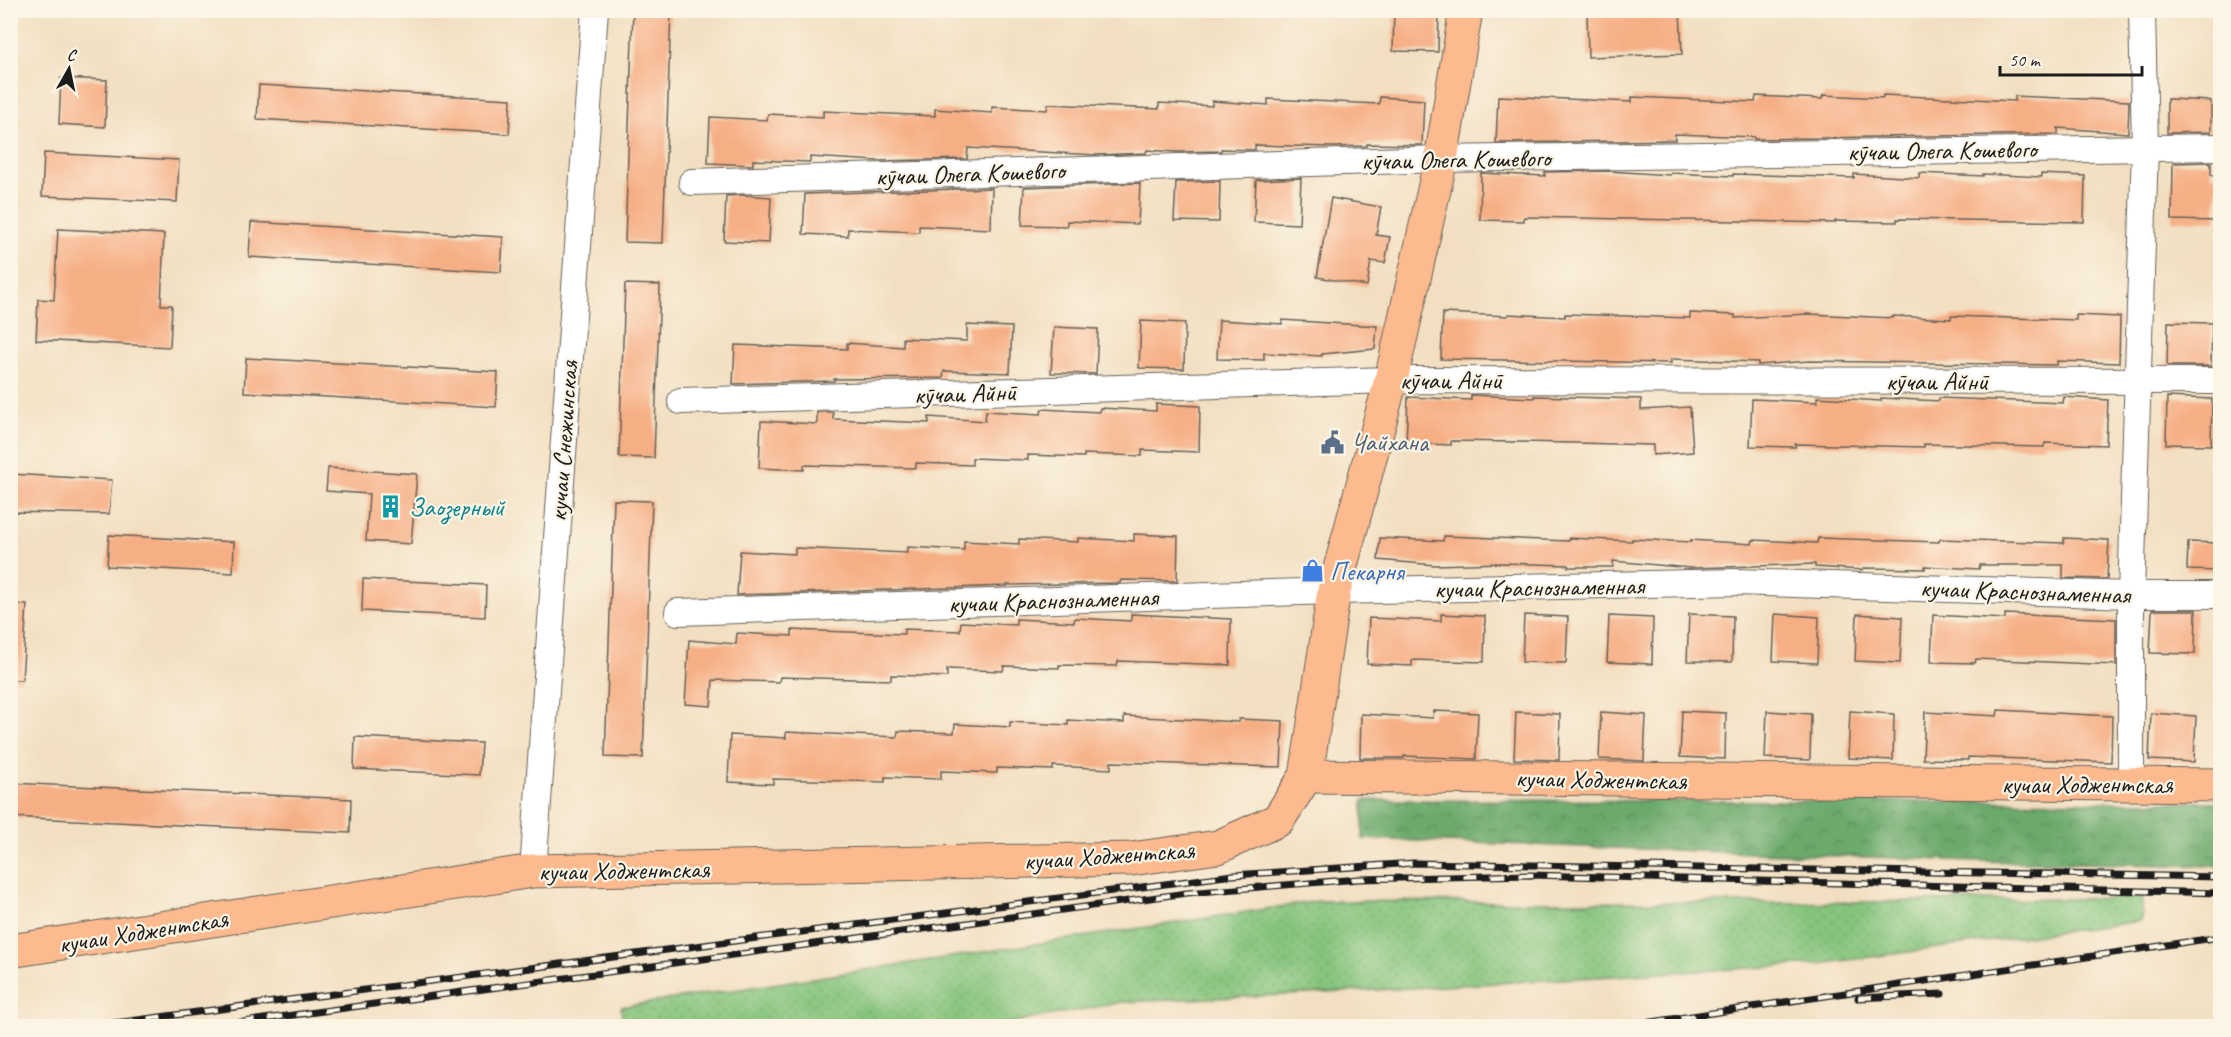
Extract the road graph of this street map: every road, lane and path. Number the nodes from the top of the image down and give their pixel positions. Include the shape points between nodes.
1 (595, 10) edge
2 (1466, 10) edge
3 (2142, 10) edge
4 (2145, 146) junction
5 (2220, 147) edge
6 (1441, 159) junction
7 (692, 182) dead end
8 (1391, 380) junction
9 (2137, 381) junction
10 (2220, 381) edge
11 (681, 401) dead end
12 (1334, 591) junction
13 (2130, 595) junction
14 (2220, 595) edge
15 (678, 612) dead end
16 (1306, 776) junction
17 (2131, 784) junction
18 (2220, 785) edge
19 (533, 871) junction
20 (10, 951) edge

1 - 19 street, кучаи Снежинская
2 - 6 main road
3 - 4 street
4 - 5 street, кӯчаи Олега Кошевого
4 - 6 street, кӯчаи Олега Кошевого
4 - 9 street
6 - 7 street, кӯчаи Олега Кошевого
6 - 8 main road
8 - 9 street, кӯчаи Айнӣ
8 - 11 street, кӯчаи Айнӣ
8 - 12 main road
9 - 10 street, кӯчаи Айнӣ
9 - 13 street
12 - 13 street, кучаи Краснознаменная via 1737,582
12 - 15 street, кучаи Краснознаменная
12 - 16 main road
13 - 14 street, кучаи Краснознаменная
13 - 17 street
16 - 17 main road, кучаи Ходжентская
16 - 19 main road, кучаи Ходжентская via 1278,820 1218,847 1131,859
17 - 18 main road, кучаи Ходжентская
19 - 20 main road, кучаи Ходжентская

